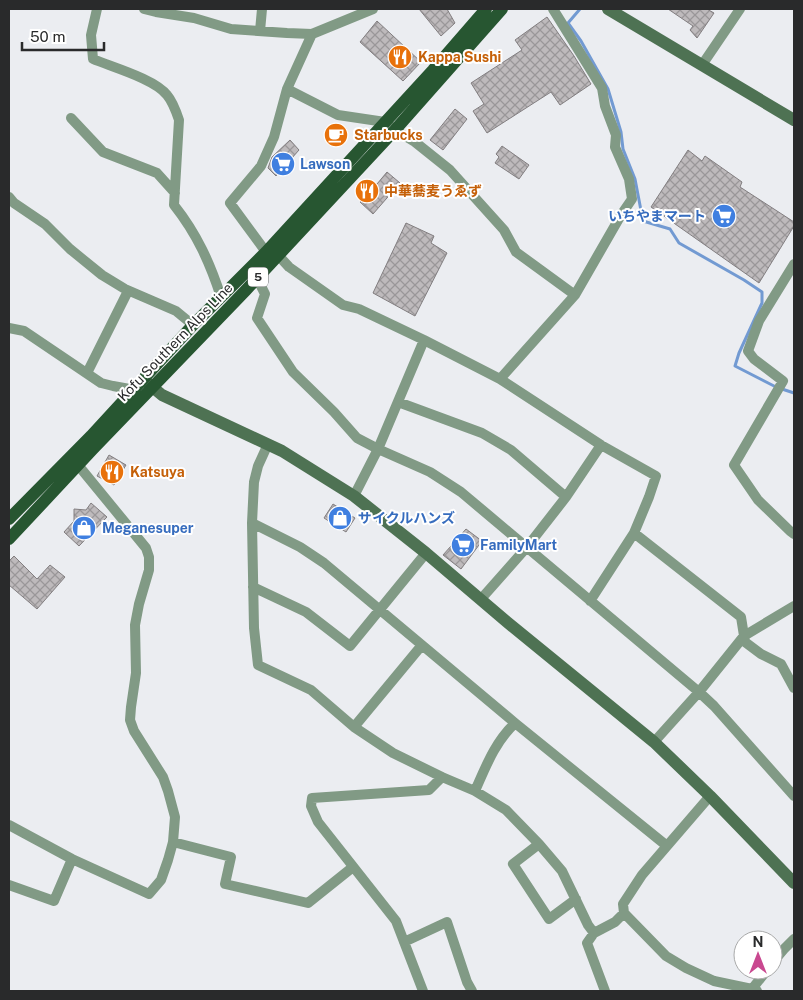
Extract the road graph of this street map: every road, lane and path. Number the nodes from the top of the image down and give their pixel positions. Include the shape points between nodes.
1 (97, 9) edge
2 (144, 9) edge
3 (262, 9) edge
4 (373, 9) edge
5 (486, 9) edge
6 (502, 9) edge
7 (553, 9) edge
8 (608, 9) edge
9 (740, 9) edge
10 (260, 31) junction
11 (312, 34) junction
12 (702, 65) junction
13 (287, 89) junction
14 (71, 118) dead end
15 (794, 120) edge
16 (390, 126) junction
17 (175, 193) junction
18 (9, 197) edge
19 (272, 254) junction
20 (794, 264) edge
21 (257, 278) junction
22 (128, 291) junction
23 (575, 295) junction
24 (221, 296) junction
25 (193, 325) junction
26 (9, 328) edge
27 (424, 340) junction
28 (87, 373) junction
29 (500, 379) junction
30 (149, 383) junction
31 (135, 390) junction
32 (398, 402) junction
33 (268, 444) junction
34 (601, 445) junction
35 (378, 449) junction
36 (78, 465) junction
37 (354, 496) junction
38 (566, 497) junction
39 (9, 519) edge
40 (252, 523) junction
41 (634, 533) junction
42 (794, 534) edge
43 (9, 540) edge
44 (527, 547) junction
45 (426, 553) junction
46 (253, 587) junction
47 (481, 599) junction
48 (590, 601) junction
49 (794, 606) edge
50 (379, 610) junction
51 (744, 636) junction
52 (422, 645) junction
53 (794, 688) edge
54 (699, 692) junction
55 (516, 723) junction
56 (354, 727) junction
57 (654, 742) junction
58 (442, 777) junction
59 (475, 791) junction
60 (710, 796) junction
61 (794, 796) edge
62 (9, 825) edge
63 (173, 842) junction
64 (539, 844) junction
65 (667, 846) junction
66 (72, 859) junction
67 (353, 867) junction
68 (794, 883) edge
69 (9, 885) edge
70 (576, 899) junction
71 (624, 913) junction
72 (594, 933) junction
73 (794, 940) edge
74 (404, 942) junction
75 (783, 950) edge
76 (755, 990) edge
77 (423, 991) edge
78 (472, 991) edge
79 (605, 991) edge

1 - 17 street via 91,35 93,59 158,86 174,106 179,120
2 - 10 street via 231,29
3 - 10 street
4 - 11 street
5 - 16 main road, Kofu Southern Alps Line / 5
6 - 16 main road, Kofu Southern Alps Line / 5
7 - 23 street via 602,88 616,135 616,147 630,179 632,199
8 - 12 street
9 - 12 street
10 - 11 street
11 - 13 street
12 - 15 street
13 - 16 street via 338,115
13 - 19 street via 274,137 261,166 230,203
14 - 17 street via 103,152 157,173
16 - 19 main road, Kofu Southern Alps Line / 5
16 - 23 street via 450,170 504,230 516,252
17 - 24 street via 174,205 212,268
18 - 22 street via 102,275
19 - 21 main road, Kofu Southern Alps Line / 5
19 - 24 main road, Kofu Southern Alps Line / 5
19 - 27 street via 343,305
20 - 42 street via 759,321 748,351 783,381 734,465 758,500
21 - 30 main road, Kofu Southern Alps Line / 5
21 - 35 street via 265,294 257,318 293,372 357,438
22 - 25 street via 176,311
22 - 28 street
23 - 29 street
24 - 25 main road, Kofu Southern Alps Line / 5
25 - 30 main road, Kofu Southern Alps Line / 5
26 - 28 street via 24,331
27 - 29 street
27 - 32 street
28 - 31 street via 101,383
29 - 34 street
30 - 31 main road, Kofu Southern Alps Line / 5
30 - 33 street via 162,395
30 - 36 main road, Kofu Southern Alps Line / 5
31 - 39 main road, Kofu Southern Alps Line / 5
32 - 35 street
32 - 38 street via 482,433 511,450
33 - 37 street
33 - 40 street via 254,482
34 - 38 street
34 - 41 street via 656,476
35 - 37 street
35 - 44 street via 430,472 461,492
36 - 43 main road, Kofu Southern Alps Line / 5
36 - 63 street via 146,548 149,557 149,570 135,625 136,673 130,720 168,791 175,816
37 - 45 street
38 - 44 street
40 - 46 street
40 - 50 street via 324,563
41 - 48 street
41 - 51 street via 741,618
44 - 47 street
44 - 48 street
45 - 47 street
45 - 50 street
46 - 50 street via 306,612 350,646
46 - 56 street via 258,665 311,690
47 - 57 street
48 - 54 street
49 - 51 street
50 - 52 street
51 - 53 street via 745,642 781,664
51 - 54 street
52 - 55 street
52 - 56 street
54 - 57 street
54 - 61 street
55 - 59 street via 496,746
55 - 65 street
56 - 58 street via 393,753
57 - 60 street
58 - 59 street
58 - 67 street via 429,790 312,798 311,806 318,822
59 - 64 street via 506,810
60 - 65 street
60 - 68 street
62 - 66 street
63 - 66 street via 161,880 149,894
63 - 67 street via 231,857 225,884 308,903
64 - 70 street via 562,871
64 - 70 street via 513,864 549,919
65 - 71 street via 623,904
66 - 69 street via 54,901
67 - 74 street via 396,921
70 - 72 street
71 - 72 street
71 - 76 street via 666,956 679,964 714,981
72 - 79 street via 587,943
73 - 75 street
74 - 77 street
74 - 78 street via 448,922

